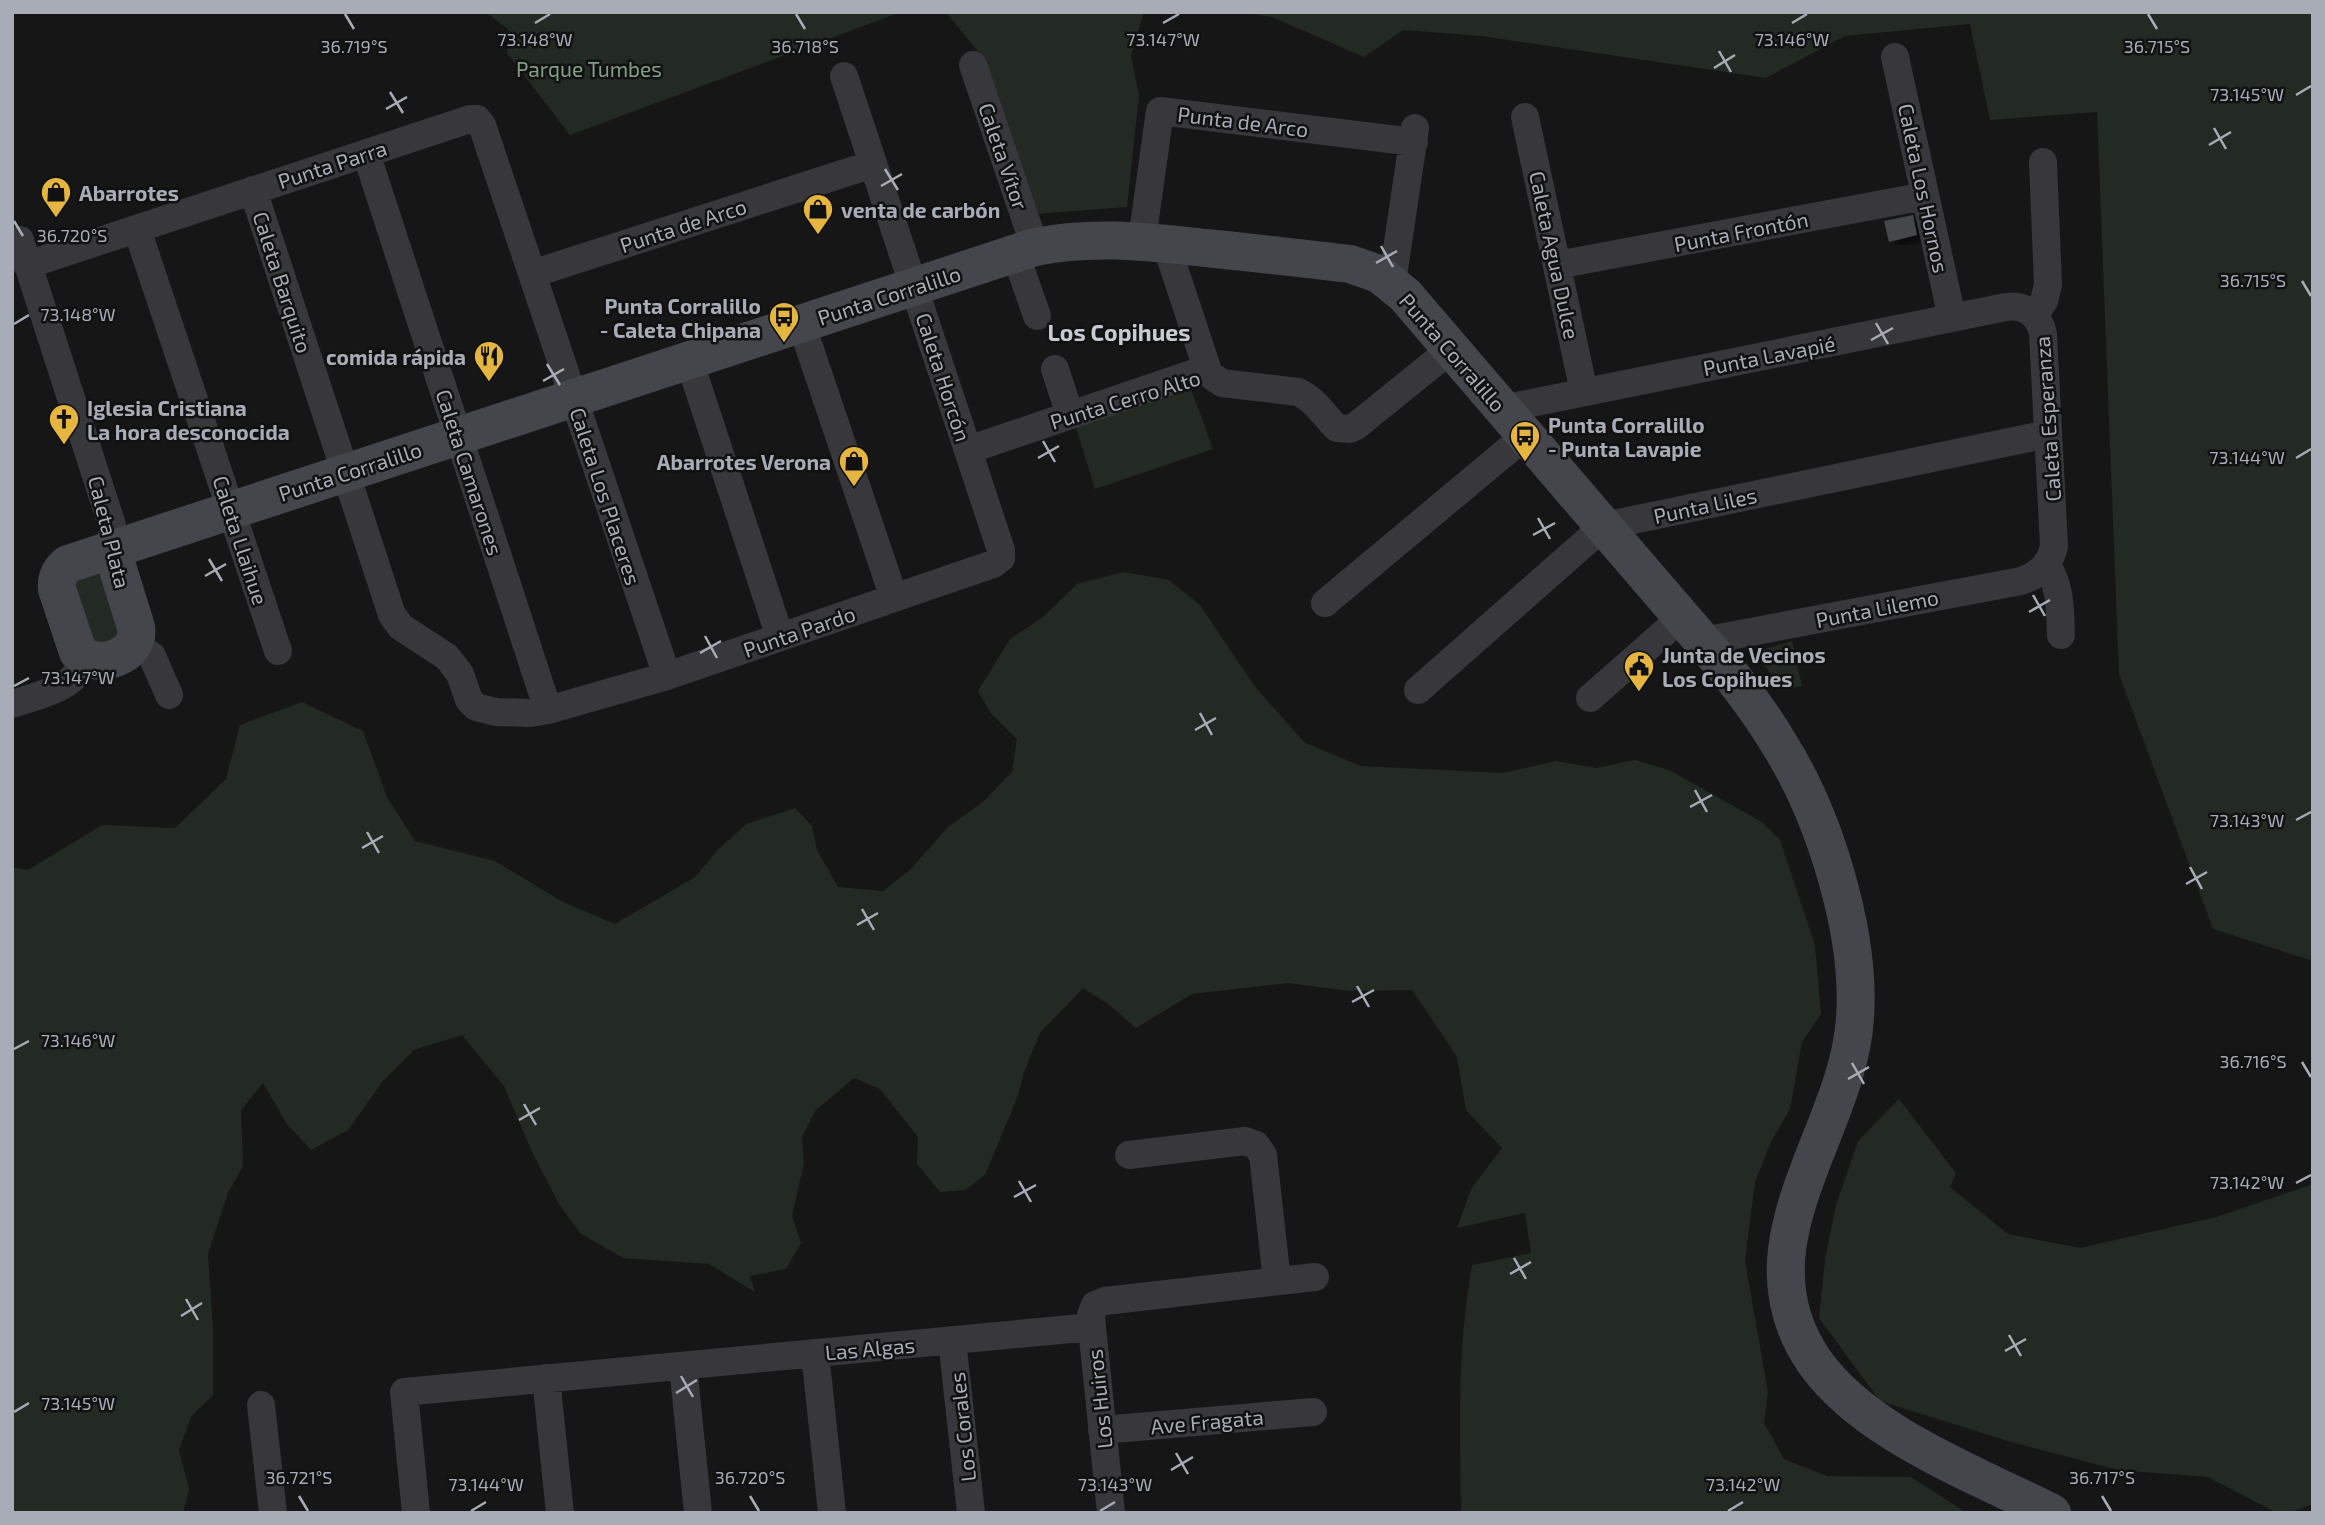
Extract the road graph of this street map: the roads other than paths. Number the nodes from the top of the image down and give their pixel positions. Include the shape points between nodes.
1 (1895, 57) dead end
2 (973, 65) dead end
3 (844, 76) dead end
4 (1525, 117) dead end
5 (477, 119) joint
6 (366, 153) junction
7 (2043, 162) dead end
8 (873, 164) junction
9 (253, 190) junction
10 (1925, 196) junction
11 (137, 229) junction
12 (1154, 242) junction
13 (1025, 250) junction
14 (24, 252) joint
15 (1557, 265) junction
16 (532, 274) junction
17 (1392, 283) junction
18 (914, 287) junction
19 (2035, 315) junction
20 (1037, 316) dead end
21 (1952, 318) junction
22 (801, 323) junction
23 (1450, 350) junction
24 (689, 360) junction
25 (1055, 369) dead end
26 (1206, 369) junction
27 (1584, 392) junction
28 (573, 398) junction
29 (1070, 415) junction
30 (1513, 422) junction
31 (2048, 434) junction
32 (459, 435) junction
33 (968, 450) junction
34 (345, 472) junction
35 (231, 510) junction
36 (1604, 526) junction
37 (112, 550) junction
38 (1001, 558) joint
39 (2047, 565) junction
40 (894, 598) junction
41 (1325, 603) dead end
42 (1692, 629) junction
43 (2061, 635) dead end
44 (780, 637) junction
45 (135, 644) junction
46 (278, 651) dead end
47 (84, 658) junction
48 (667, 676) junction
49 (1418, 690) dead end
50 (169, 695) dead end
51 (1590, 698) dead end
52 (12, 704) edge
53 (472, 704) joint
54 (548, 710) junction
55 (1129, 1155) dead end
56 (1315, 1277) dead end
57 (1277, 1281) junction
58 (1092, 1327) junction
59 (952, 1340) junction
60 (815, 1353) junction
61 (683, 1366) junction
62 (546, 1378) junction
63 (261, 1405) dead end
64 (1313, 1412) dead end
65 (1102, 1430) junction
66 (272, 1513) edge
67 (416, 1513) edge
68 (560, 1513) edge
69 (698, 1513) edge
70 (832, 1513) edge
71 (971, 1513) edge
72 (1111, 1513) edge
73 (2052, 1513) edge

1 - 10 street, Caleta Los Hornos
2 - 13 street, Caleta Vítor
3 - 8 street, Caleta Horcón
4 - 15 street, Caleta Agua Dulce
5 - 6 street, Punta Parra
5 - 16 street, Caleta Los Placeres
6 - 9 street, Punta Parra
6 - 32 street, Caleta Camarones
7 - 19 street, Caleta Esperanza via 2048,285
8 - 16 street, Punta de Arco
8 - 18 street, Caleta Horcón
9 - 11 street, Punta Parra
9 - 34 street, Caleta Barquito
10 - 15 street, Punta Frontón
10 - 21 street, Caleta Los Hornos
11 - 14 street, Punta Parra
11 - 35 street, Caleta Llaihue
12 - 13 street, Punta Corralillo via 1086,239
12 - 17 street, Punta Corralillo via 1350,264
12 - 17 street, Punta de Arco via 1160,111 1414,135
12 - 26 street
13 - 18 street, Punta Corralillo
13 - 20 street, Caleta Vítor
14 - 37 street, Caleta Plata via 112,526
15 - 27 street, Caleta Agua Dulce
16 - 28 street, Caleta Los Placeres
17 - 23 street, Punta Corralillo
18 - 22 street, Punta Corralillo
18 - 33 street, Caleta Horcón
19 - 21 street, Punta Lavapié via 2012,306
19 - 31 street, Caleta Esperanza via 2043,334
21 - 27 street, Punta Lavapié
22 - 24 street, Punta Corralillo
22 - 40 street
23 - 26 street, Punta Cerro Alto via 1350,429 1337,428 1306,396 1222,383
23 - 30 street, Punta Corralillo
24 - 28 street, Punta Corralillo
24 - 44 street
25 - 29 street
26 - 29 street, Punta Cerro Alto
27 - 30 street, Punta Lavapié
28 - 32 street, Punta Corralillo
28 - 48 street, Caleta Los Placeres
29 - 33 street, Punta Cerro Alto
30 - 36 street, Punta Corralillo
30 - 41 street, Punta Lavapié
31 - 36 street, Punta Liles
31 - 39 street, Caleta Esperanza via 2054,546
32 - 34 street, Punta Corralillo
32 - 54 street, Caleta Camarones
33 - 38 street, Caleta Horcón
34 - 35 street, Punta Corralillo
34 - 53 street, Caleta Barquito via 392,615 401,627 447,657
35 - 37 street, Punta Corralillo
35 - 46 street, Caleta Llaihue
36 - 42 street, Punta Corralillo
36 - 49 street, Punta Liles
37 - 45 street, Caleta Plata via 135,627
37 - 47 street, Punta Corralillo via 68,564 56,580 74,644
38 - 40 street, Punta Pardo
39 - 42 street, Punta Lilemo via 2021,581
39 - 43 street via 2060,595
40 - 44 street, Punta Pardo
42 - 51 street
42 - 73 street, Punta Corralillo via 1783,749 1823,840 1845,907 1855,960 1855,1020 1846,1074 1803,1180 1790,1227 1788,1289 1803,1342 1826,1377 1881,1424
44 - 48 street, Punta Pardo
45 - 47 street via 127,653 103,661
45 - 50 street via 152,656
47 - 52 street via 79,673 68,683
48 - 54 street, Punta Pardo
53 - 54 street, Punta Pardo via 512,713
55 - 57 street via 1245,1141 1256,1144 1262,1155
56 - 57 street
57 - 58 street via 1100,1302 1092,1310
58 - 59 street, Las Algas
58 - 65 street, Los Huiros
59 - 60 street, Las Algas
59 - 71 street, Los Corales
60 - 61 street, Las Algas
60 - 70 street
61 - 62 street, Las Algas
61 - 69 street
62 - 67 street, Las Algas via 404,1392
62 - 68 street
63 - 66 street
64 - 65 street, Ave Fragata
65 - 72 street, Los Huiros

